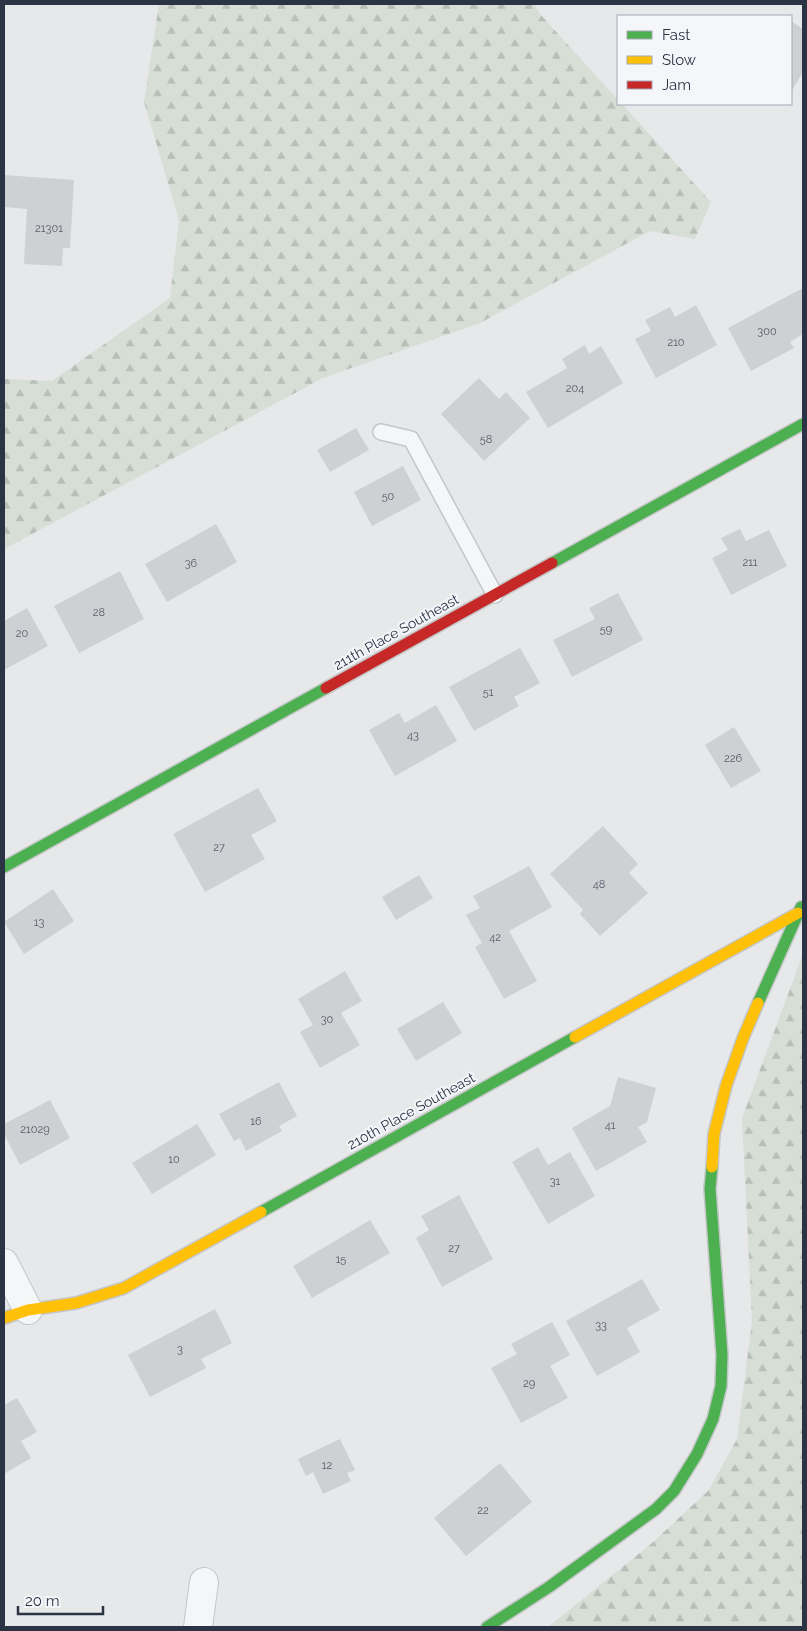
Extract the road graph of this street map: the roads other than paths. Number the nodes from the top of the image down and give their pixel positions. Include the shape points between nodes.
1 (803, 424) edge
2 (381, 432) dead end
3 (495, 594) junction
4 (4, 867) edge
5 (801, 907) edge
6 (4, 1263) edge
7 (16, 1314) edge
8 (204, 1582) dead end
9 (198, 1627) edge
10 (487, 1627) edge

1 - 3 street, 211th Place Southeast
2 - 3 lane via 411,440
3 - 4 street, 211th Place Southeast
5 - 7 street, 210th Place Southeast via 124,1288 76,1303
5 - 10 street via 742,1038 714,1134 710,1188 722,1370 712,1419 701,1446 674,1491 656,1509
6 - 7 street
8 - 9 street

